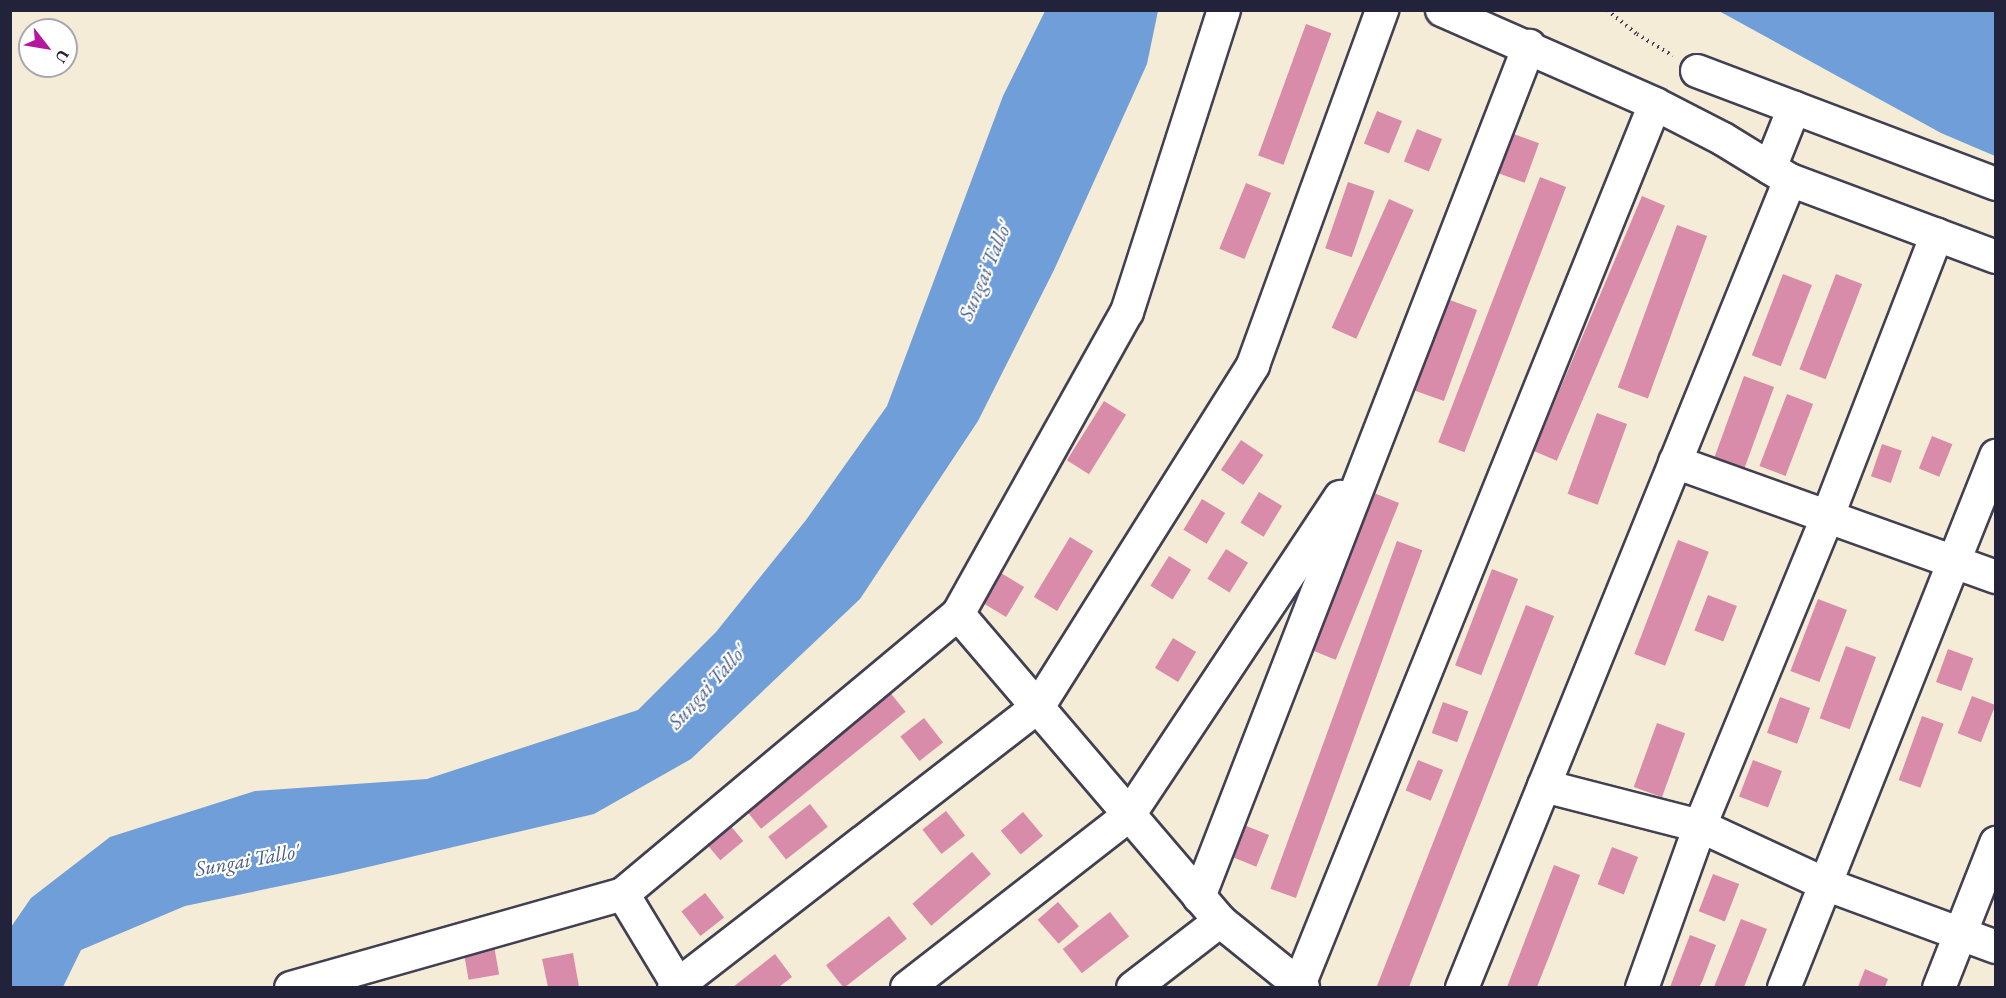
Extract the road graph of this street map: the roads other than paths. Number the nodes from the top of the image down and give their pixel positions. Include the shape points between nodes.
1 (1224, 10) edge
2 (1382, 10) edge
3 (1442, 10) edge
4 (1529, 46) junction
5 (1697, 70) road end
6 (1655, 104) junction
7 (1794, 108) junction
8 (1780, 174) junction
9 (1995, 184) edge
10 (1937, 235) junction
11 (1995, 257) edge
12 (1374, 446) junction
13 (1995, 456) edge
14 (1675, 462) junction
15 (1827, 518) junction
16 (1954, 561) junction
17 (1995, 577) edge
18 (958, 614) junction
19 (1038, 707) junction
20 (1544, 786) junction
21 (1129, 814) junction
22 (1700, 826) junction
23 (1995, 843) edge
24 (1825, 884) junction
25 (623, 894) junction
26 (1199, 897) junction
27 (1220, 921) junction
28 (1960, 934) junction
29 (1995, 947) edge
30 (1301, 986) edge
31 (291, 987) edge
32 (676, 987) edge
33 (908, 987) edge
34 (1133, 987) edge
35 (1462, 987) edge
36 (1642, 987) edge
37 (1784, 987) edge
38 (1939, 987) edge

1 - 18 street via 1127,312
2 - 19 street via 1253,365
3 - 4 street
4 - 6 street
4 - 12 street
5 - 7 street
6 - 8 street
6 - 30 street
7 - 8 street
7 - 9 street
8 - 10 street
8 - 14 street
10 - 11 street
10 - 15 street
12 - 21 street
12 - 26 street
13 - 16 street
14 - 15 street
14 - 20 street
15 - 16 street
15 - 22 street
16 - 17 street
16 - 24 street
18 - 19 street
18 - 25 street
19 - 21 street
19 - 32 street
20 - 22 street
20 - 35 street
21 - 26 street
21 - 33 street
22 - 24 street
22 - 36 street
23 - 28 street
24 - 28 street
24 - 37 street
25 - 31 street
25 - 32 street
26 - 27 street
27 - 30 street
27 - 34 street
28 - 29 street
28 - 38 street

